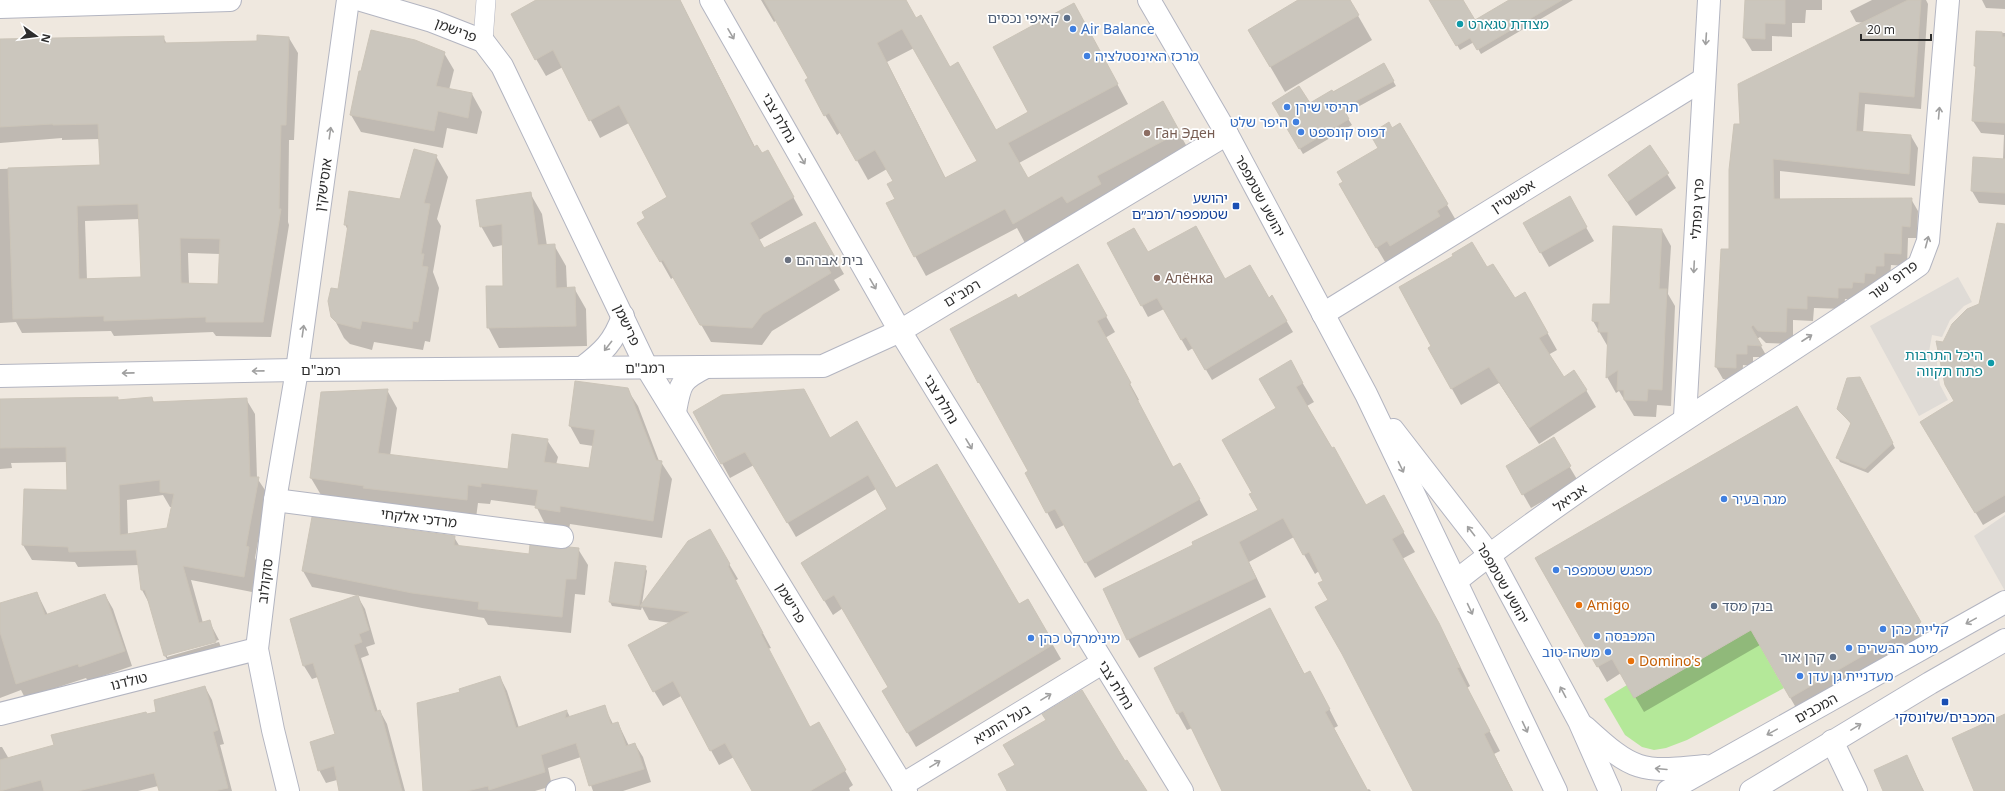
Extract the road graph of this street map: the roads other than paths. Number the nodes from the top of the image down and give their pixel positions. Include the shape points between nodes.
1 (230, 0) edge
2 (348, 0) edge
3 (361, 0) edge
4 (486, 0) edge
5 (711, 0) edge
6 (1150, 0) edge
7 (1709, 0) edge
8 (1948, 0) edge
9 (0, 7) edge
10 (483, 41) junction
11 (1704, 79) junction
12 (1227, 134) junction
13 (1323, 314) junction
14 (623, 316) junction
15 (900, 331) junction
16 (706, 367) junction
17 (582, 368) junction
18 (647, 368) junction
19 (297, 370) junction
20 (0, 376) edge
21 (1366, 394) junction
22 (675, 412) junction
23 (1685, 417) junction
24 (275, 500) junction
25 (562, 537) dead end
26 (1489, 554) junction
27 (1456, 581) junction
28 (2005, 602) edge
29 (2005, 640) edge
30 (257, 649) junction
31 (1102, 663) junction
32 (0, 714) edge
33 (1579, 721) junction
34 (1832, 741) junction
35 (1714, 765) junction
36 (904, 788) edge
37 (288, 791) edge
38 (557, 791) edge
39 (564, 791) edge
40 (1182, 791) edge
41 (1556, 791) edge
42 (1610, 791) edge
43 (1668, 791) edge
44 (1751, 791) edge
45 (1856, 791) edge

1 - 9 street
19 -> 2 street, אוסישקין
3 - 10 street, פרישמן via 432,21
4 - 10 street
5 -> 15 street, נחלת צבי
6 - 12 street, יהושע שטמפפר
7 -> 11 street, פרץ נפתלי
23 -> 8 street, פרופ' שור via 1919,265 1928,241
10 - 14 street, פרישמן via 502,66
11 - 13 street, אפשטיין
11 -> 23 street, פרץ נפתלי
12 - 13 street, יהושע שטמפפר
12 - 15 street, רמב"ם
13 - 21 street, יהושע שטמפפר
14 -> 17 street via 618,332 605,350
14 - 18 street, פרישמן
15 - 16 street, רמב"ם via 824,366
15 -> 31 street, נחלת צבי
16 - 18 street, רמב"ם
16 - 22 street via 688,376 679,390
17 - 18 street, רמב"ם
17 - 19 street, רמב"ם
18 - 22 street, פרישמן
19 -> 20 street, רמב"ם
19 - 24 street, סוקולוב
26 -> 21 street, יהושע שטמפפר
21 -> 27 street, יהושע שטמפפר
22 - 36 street, פרישמן
23 - 26 street, אביאל
24 - 25 street, מרדכי אלקחי
24 - 30 street, סוקולוב
26 - 27 street, אביאל
33 -> 26 street, יהושע שטמפפר
27 -> 41 street, יהושע שטמפפר
28 -> 35 street, המכבים
34 -> 29 street
30 - 32 street, טולדנו
30 - 37 street, סוקולוב
36 -> 31 street, בעל התניא
31 - 40 street, נחלת צבי
35 -> 33 street via 1665,770 1643,768 1613,753
33 - 42 street, יהושע שטמפפר
34 - 44 street
34 - 45 street
35 - 43 street, המכבים
38 - 39 street

